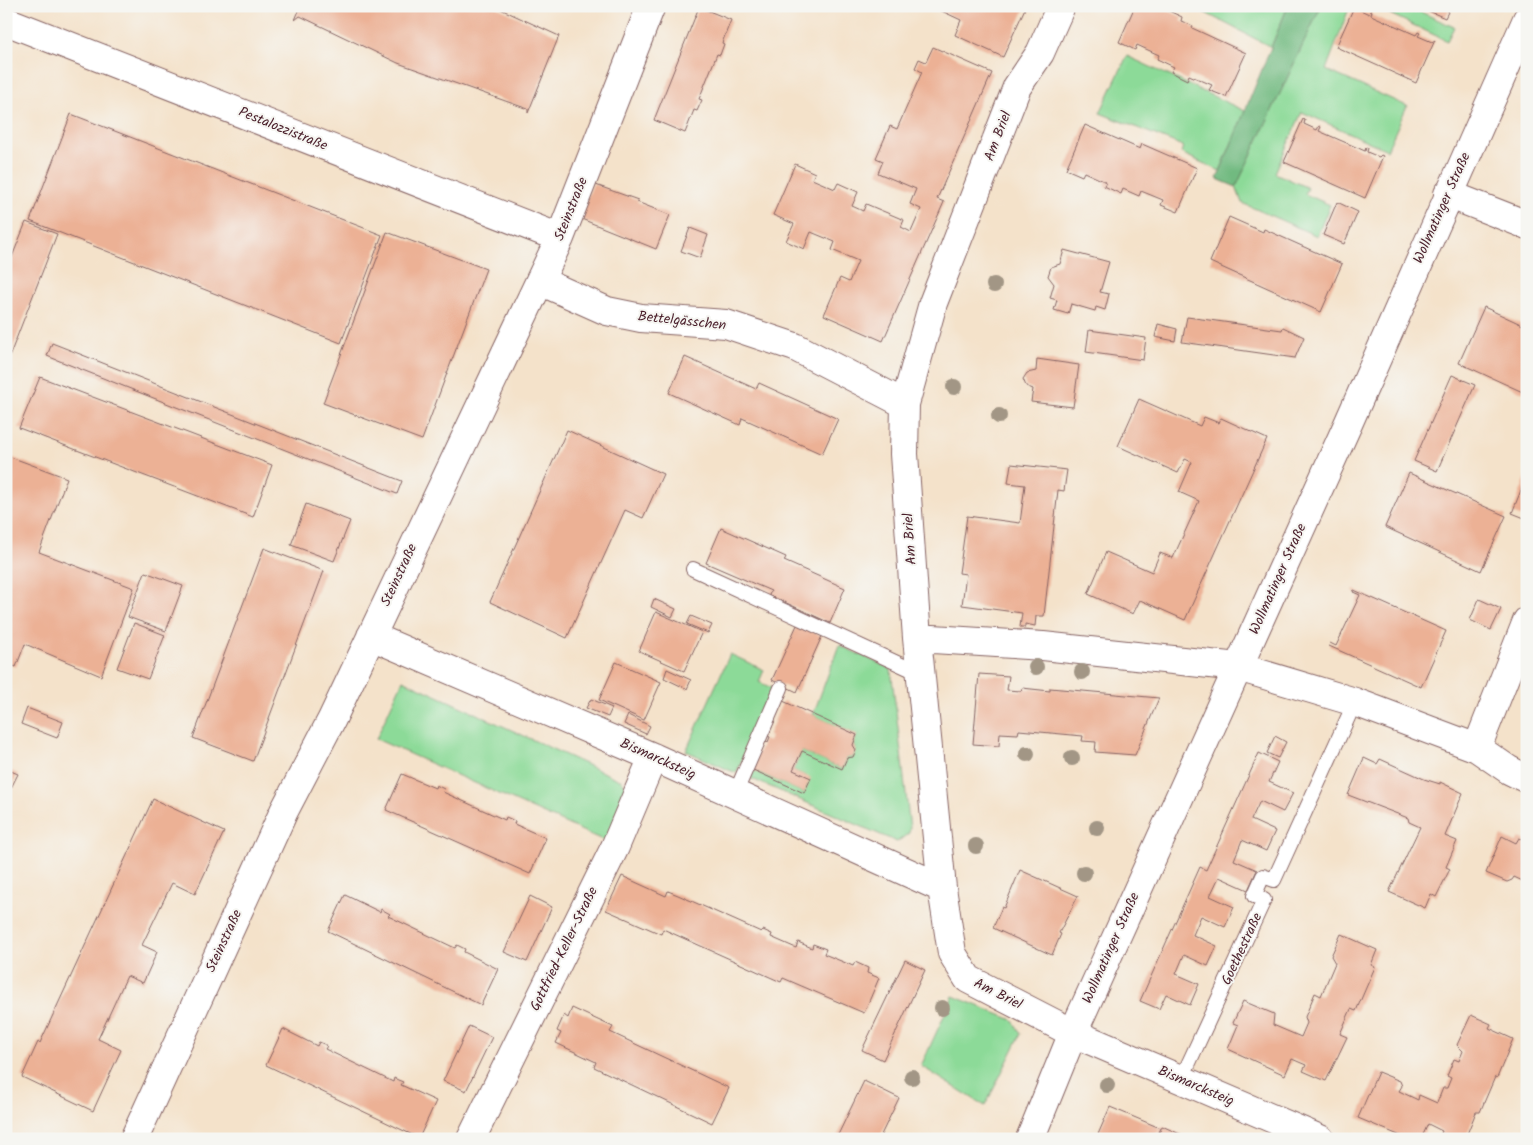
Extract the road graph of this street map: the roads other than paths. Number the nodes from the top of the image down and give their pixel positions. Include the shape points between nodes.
1 (651, 6) edge
2 (1061, 6) edge
3 (1527, 19) edge
4 (6, 21) edge
5 (1448, 194) junction
6 (1527, 225) edge
7 (560, 238) junction
8 (540, 281) junction
9 (904, 404) junction
10 (693, 569) dead end
11 (1527, 622) edge
12 (371, 636) junction
13 (917, 638) junction
14 (1238, 666) junction
15 (921, 674) junction
16 (781, 688) dead end
17 (1355, 702) junction
18 (1477, 748) junction
19 (652, 757) junction
20 (1527, 779) edge
21 (734, 794) junction
22 (942, 888) junction
23 (1073, 1033) junction
24 (1181, 1080) junction
25 (134, 1139) edge
26 (471, 1139) edge
27 (1030, 1139) edge
28 (1320, 1139) edge

1 - 7 street, Steinstraße
2 - 9 street, Am Briel via 1040,53 1017,87 933,303
3 - 5 street, Wollmatinger Straße
4 - 7 street, Pestalozzistraße
5 - 6 street
5 - 14 street, Wollmatinger Straße
7 - 8 street, Steinstraße
8 - 9 street, Bettelgässchen via 607,311 641,318 726,324 778,341
8 - 12 street, Steinstraße
9 - 13 street, Am Briel via 904,454
10 - 15 lane
11 - 18 street
12 - 19 street, Bismarcksteig
12 - 25 street, Steinstraße via 280,818
13 - 14 street via 1042,646
13 - 15 street, Am Briel
14 - 17 street
14 - 23 street, Wollmatinger Straße
15 - 22 street, Am Briel
16 - 21 lane
17 - 18 street
17 - 24 lane, Goethestraße via 1274,880 1263,876 1254,896 1264,900
18 - 20 street
19 - 21 street, Bismarcksteig
19 - 26 street, Gottfried-Keller-Straße via 615,847
21 - 22 street, Bismarcksteig
22 - 23 street, Am Briel via 952,953 968,980
23 - 24 street, Bismarcksteig
23 - 27 street, Wollmatinger Straße
24 - 28 street, Bismarcksteig

